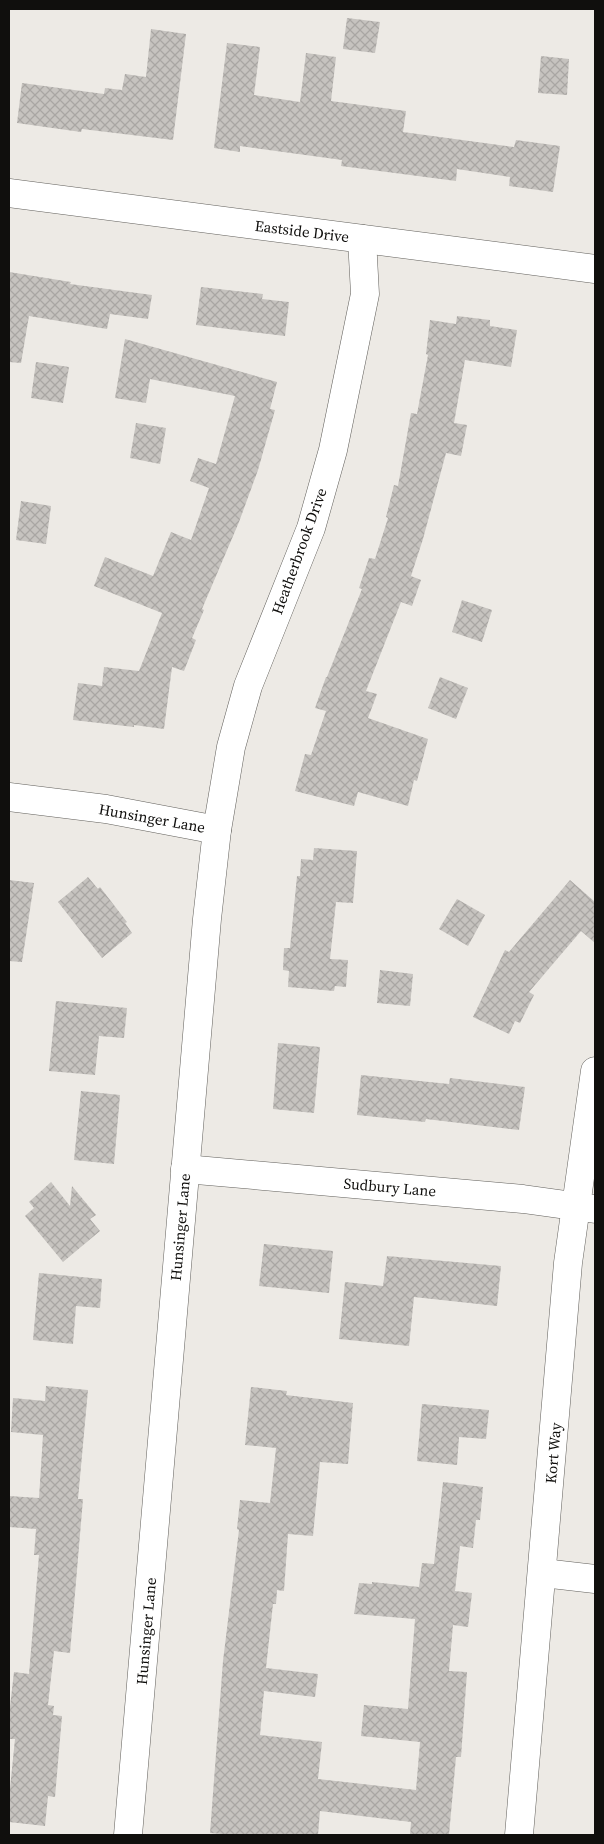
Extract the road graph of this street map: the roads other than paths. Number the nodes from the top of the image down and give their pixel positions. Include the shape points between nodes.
1 (9, 193) edge
2 (362, 239) junction
3 (595, 269) edge
4 (9, 797) edge
5 (217, 830) junction
6 (595, 1071) edge
7 (185, 1169) junction
8 (586, 1208) edge
9 (543, 1573) junction
10 (595, 1579) edge
11 (128, 1835) edge
12 (519, 1835) edge

1 - 2 street, Eastside Drive
2 - 3 street, Eastside Drive
2 - 5 street, Heatherbrook Drive via 365,294 333,450 311,528 248,686 231,747
4 - 5 street, Hunsinger Lane via 106,809
5 - 7 street, Hunsinger Lane
6 - 8 street, Kort Way
7 - 8 street, Sudbury Lane via 523,1199
7 - 11 street, Hunsinger Lane
8 - 9 street, Kort Way via 568,1264
9 - 10 street
9 - 12 street, Kort Way

